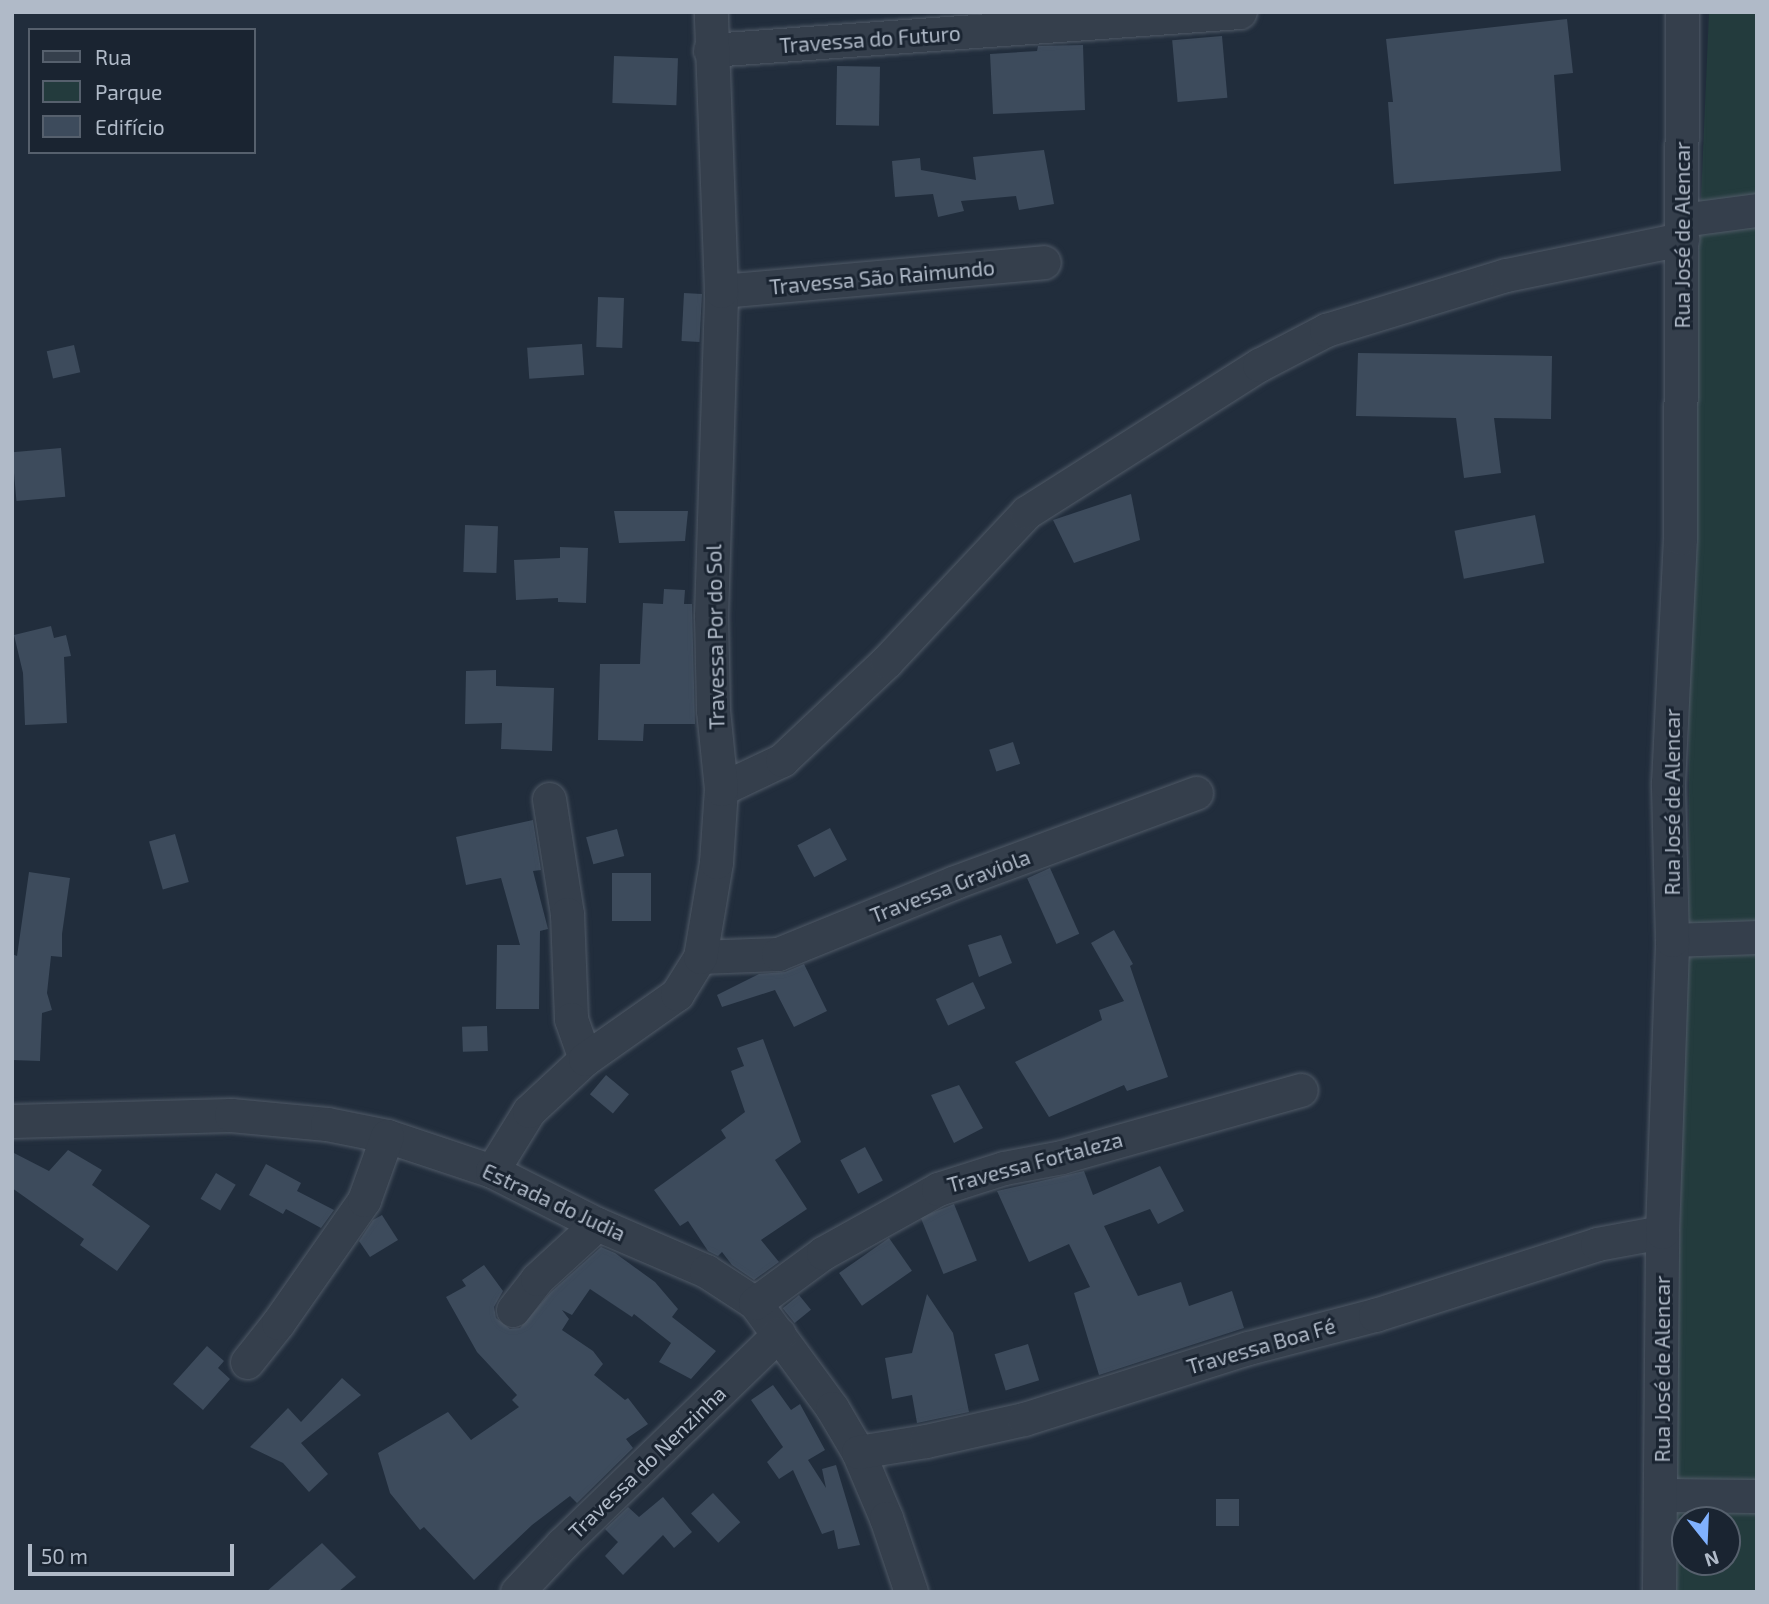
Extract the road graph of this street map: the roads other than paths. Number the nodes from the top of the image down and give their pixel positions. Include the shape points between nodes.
1 (711, 12) edge
2 (1240, 12) edge
3 (1682, 12) edge
4 (710, 50) junction
5 (1757, 210) edge
6 (1682, 230) junction
7 (1044, 262) dead end
8 (721, 291) junction
9 (722, 789) junction
10 (1196, 793) dead end
11 (549, 799) dead end
12 (1757, 937) edge
13 (1672, 940) junction
14 (700, 957) junction
15 (585, 1059) junction
16 (1301, 1090) dead end
17 (12, 1121) edge
18 (387, 1136) junction
19 (492, 1171) junction
20 (597, 1224) junction
21 (1662, 1232) junction
22 (755, 1303) junction
23 (513, 1310) dead end
24 (779, 1334) junction
25 (247, 1362) dead end
26 (858, 1452) junction
27 (1661, 1495) junction
28 (1757, 1496) edge
29 (517, 1592) edge
30 (911, 1592) edge
31 (1659, 1592) edge

1 - 4 street, Travessa Por do Sol
2 - 4 street, Travessa do Futuro
3 - 6 street, Rua José de Alencar
4 - 8 street, Travessa Por do Sol
5 - 6 street
6 - 9 street via 1493,279 1326,330 1259,365 1027,512 887,661 782,760
6 - 13 street, Rua José de Alencar via 1681,538 1668,783
7 - 8 street, Travessa São Raimundo
8 - 9 street, Travessa Por do Sol via 711,616 713,709
9 - 14 street, Travessa Por do Sol via 716,862
10 - 14 street, Travessa Graviola via 955,882 778,954
11 - 15 street via 567,914 571,1018
12 - 13 street
13 - 21 street, Rua José de Alencar
14 - 15 street, Travessa Por do Sol via 677,994
15 - 19 street, Travessa Por do Sol via 529,1111
16 - 22 street, Travessa Fortaleza via 938,1189 823,1254
17 - 18 street, Estrada do Judia via 231,1115 327,1124
18 - 19 street, Estrada do Judia
18 - 25 street via 364,1200
19 - 20 street, Estrada do Judia
20 - 22 street, Estrada do Judia via 706,1270
20 - 23 street via 537,1279
21 - 26 street, Travessa Boa Fé via 1597,1244 1024,1419
21 - 27 street, Rua José de Alencar
22 - 24 street, Estrada do Judia
24 - 26 street, Estrada do Judia
24 - 29 street, Travessa do Nenzinha
26 - 30 street, Estrada do Judia
27 - 28 street
27 - 31 street, Rua José de Alencar

